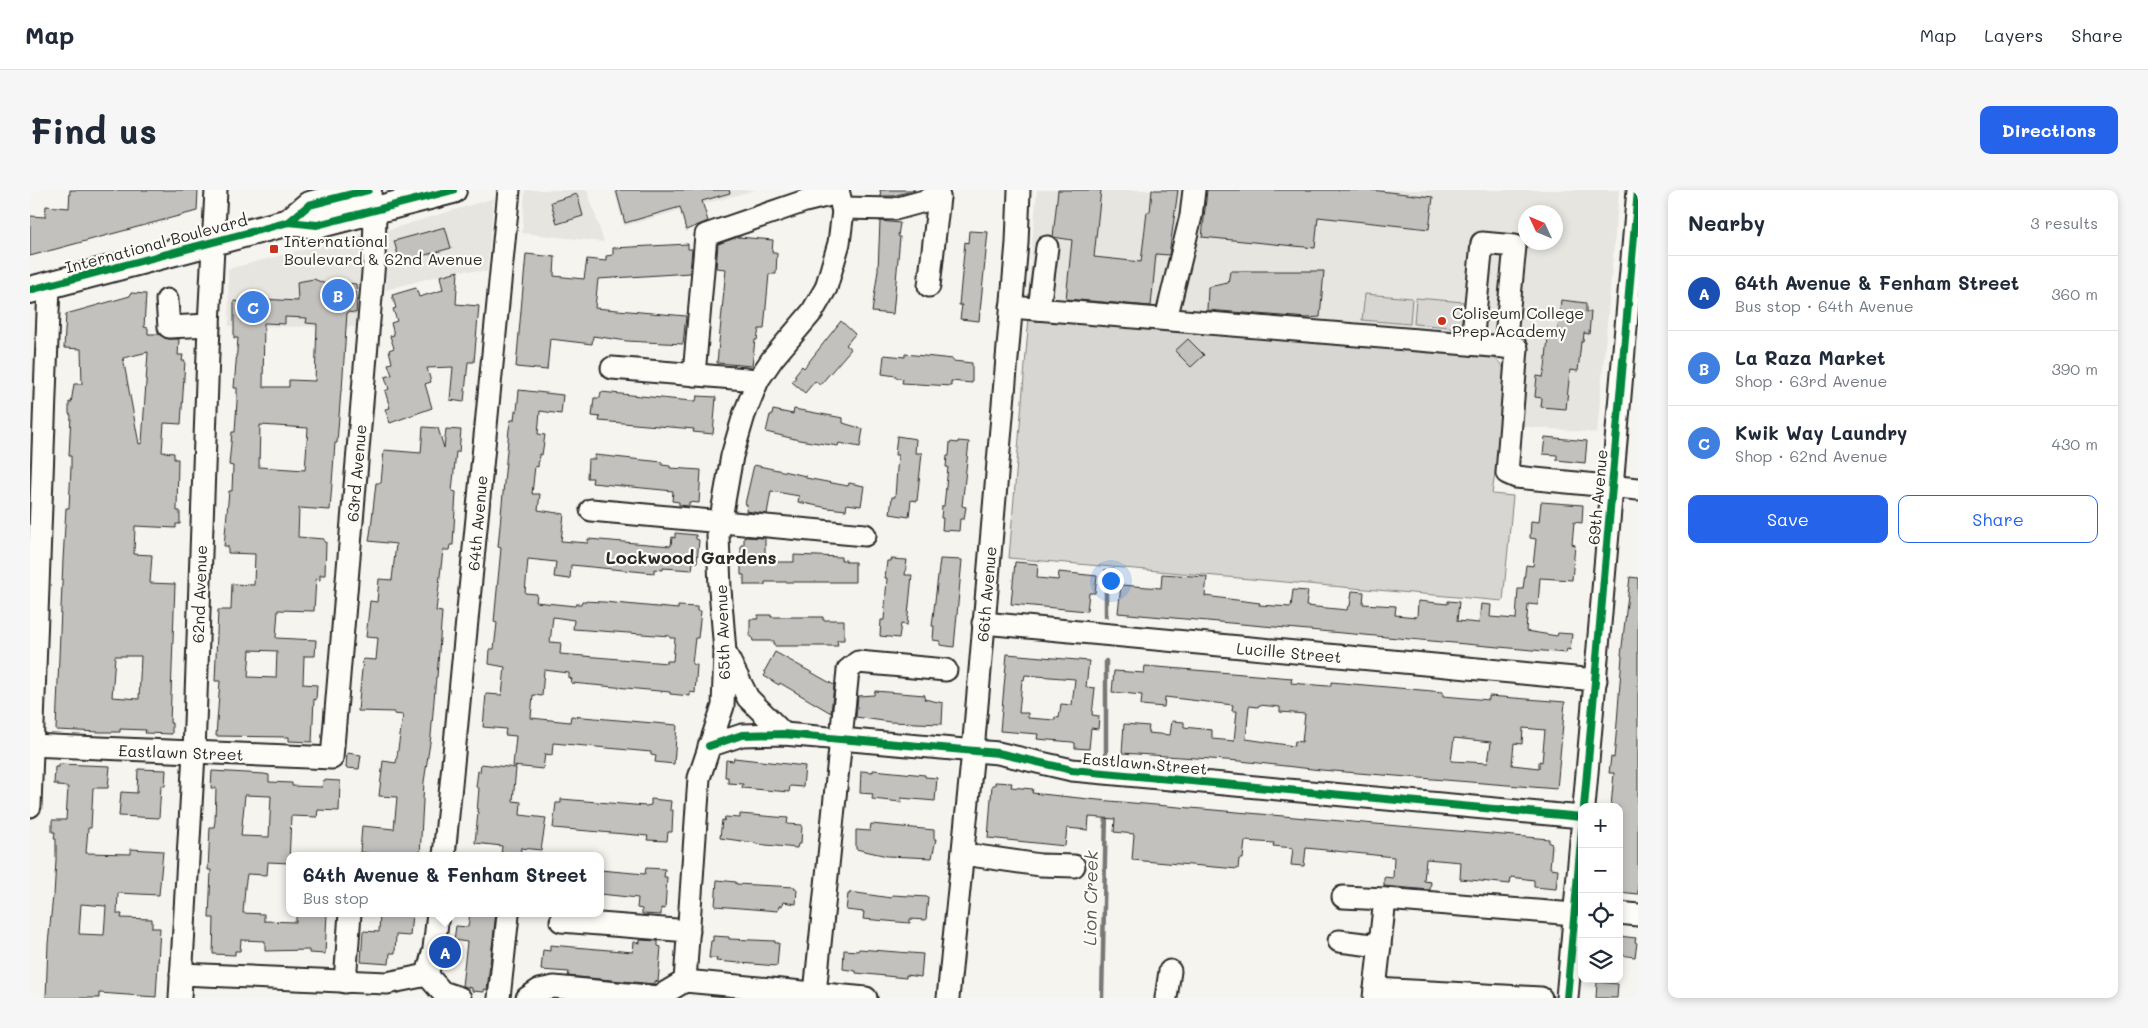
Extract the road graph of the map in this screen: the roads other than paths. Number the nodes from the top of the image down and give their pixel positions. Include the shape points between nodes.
1 (216, 190) edge
2 (453, 190) edge
3 (509, 190) edge
4 (1019, 190) edge
5 (1194, 190) edge
6 (1638, 190) edge
7 (340, 194) edge
8 (938, 194) edge
9 (370, 197) edge
10 (839, 197) edge
11 (289, 222) junction
12 (213, 241) junction
13 (1047, 247) dead end
14 (1634, 272) edge
15 (929, 286) dead end
16 (40, 288) edge
17 (167, 300) dead end
18 (1011, 307) junction
19 (1039, 309) junction
20 (1166, 319) junction
21 (209, 324) junction
22 (1472, 344) junction
23 (1505, 347) junction
24 (612, 368) dead end
25 (694, 375) junction
26 (758, 380) junction
27 (1612, 487) junction
28 (1638, 489) edge
29 (591, 510) dead end
30 (720, 521) junction
31 (866, 535) dead end
32 (984, 623) junction
33 (725, 652) junction
34 (946, 670) dead end
35 (1596, 680) junction
36 (784, 734) junction
37 (841, 739) junction
38 (32, 745) edge
39 (709, 746) junction
40 (973, 751) junction
41 (194, 753) junction
42 (332, 758) joint
43 (1584, 803) edge
44 (30, 806) edge
45 (1578, 817) edge
46 (1581, 848) edge
47 (444, 852) edge
48 (963, 854) junction
49 (1074, 866) dead end
50 (1343, 897) dead end
51 (1385, 899) junction
52 (1577, 911) edge
53 (1623, 913) edge
54 (1638, 915) edge
55 (349, 917) edge
56 (438, 917) edge
57 (508, 917) edge
58 (561, 921) dead end
59 (688, 931) junction
60 (1339, 941) dead end
61 (1380, 946) junction
62 (1170, 971) dead end
63 (181, 974) junction
64 (427, 975) junction
65 (685, 981) junction
66 (334, 987) edge
67 (803, 994) edge
68 (1374, 994) edge
69 (180, 998) edge
70 (460, 998) edge
71 (499, 998) edge
72 (527, 998) edge
73 (658, 998) edge
74 (866, 998) edge
75 (948, 998) edge
76 (1166, 998) edge
77 (1541, 998) edge
78 (1567, 998) edge

1 - 12 street, 62nd Avenue
2 - 9 main road, International Boulevard
3 - 47 street, 64th Avenue
4 - 18 street, 66th Avenue
5 - 20 street via 1191,216
6 - 14 street, 69th Avenue
7 - 9 main road, International Boulevard
7 - 11 main road, International Boulevard via 309,205
8 - 10 street via 895,209
8 - 15 street
9 - 11 main road, International Boulevard via 317,225
9 - 42 street, 63rd Avenue via 374,270
10 - 25 street via 805,201 706,235
10 - 26 street, 65th Avenue via 839,243 826,288 812,312
11 - 12 main road, International Boulevard
12 - 16 main road, International Boulevard
12 - 21 street, 62nd Avenue
13 - 19 street
14 - 27 street, 69th Avenue
16 - 38 street
17 - 21 street via 169,327
18 - 19 street
18 - 32 street, 66th Avenue
19 - 20 street
20 - 22 street
21 - 41 street, 62nd Avenue
22 - 23 street
22 - 23 street via 1482,243 1515,246
23 - 27 street via 1517,348 1507,473 1516,477
24 - 25 street
25 - 26 street
26 - 30 street, 65th Avenue via 732,456
27 - 28 street
27 - 35 street, 69th Avenue
29 - 30 street
30 - 31 street
30 - 33 street, 65th Avenue via 718,535
32 - 35 street, Lucille Street
32 - 40 street, 66th Avenue
33 - 36 street via 748,698
33 - 39 street, 65th Avenue via 723,706
34 - 37 street via 858,662 848,670
35 - 43 street, 69th Avenue
36 - 37 street, Eastlawn Street
36 - 39 street, Eastlawn Street via 742,735
37 - 40 street, Eastlawn Street
37 - 67 street
38 - 41 street, Eastlawn Street
38 - 44 street
39 - 59 street, 65th Avenue via 699,778
40 - 45 street, Eastlawn Street via 1018,756 1072,770
40 - 48 street, 66th Avenue
41 - 42 street, Eastlawn Street
41 - 63 street, 62nd Avenue
46 - 52 street
48 - 49 street via 1040,865
48 - 75 street, 66th Avenue
50 - 51 street
51 - 52 street
51 - 61 street
52 - 78 street
53 - 54 street
55 - 66 street
56 - 64 street
57 - 71 street
58 - 59 street
59 - 65 street, 65th Avenue
60 - 61 street
61 - 68 street
62 - 76 street
63 - 66 street
63 - 69 street, 62nd Avenue
64 - 66 street via 387,983
64 - 70 street via 442,992
65 - 67 street
65 - 73 street
67 - 74 street
68 - 77 street
72 - 73 street via 539,990 554,987

